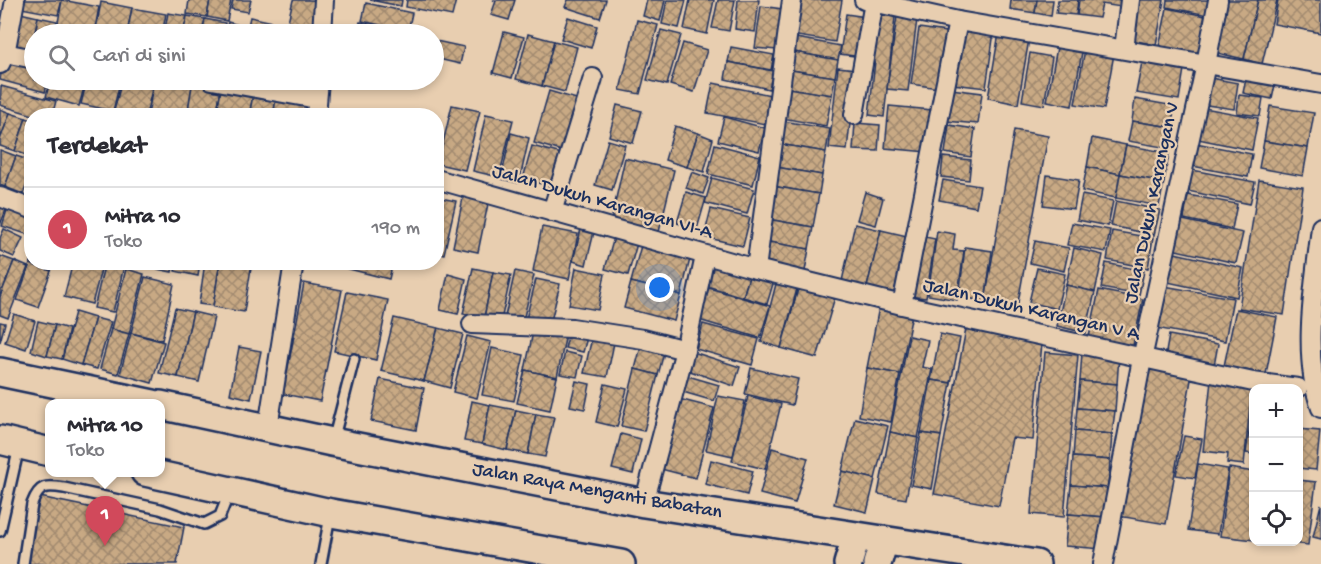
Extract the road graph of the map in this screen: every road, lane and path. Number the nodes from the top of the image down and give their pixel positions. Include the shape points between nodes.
1 (15, 0) edge
2 (324, 0) edge
3 (792, 0) edge
4 (1130, 0) edge
5 (1218, 0) edge
6 (868, 1) edge
7 (957, 21) junction
8 (323, 24) edge
9 (1124, 49) junction
10 (2, 57) edge
11 (24, 58) edge
12 (1206, 64) junction
13 (593, 78) dead end
14 (1321, 84) edge
15 (251, 90) edge
16 (318, 90) edge
17 (316, 107) edge
18 (854, 115) dead end
19 (444, 181) edge
20 (0, 197) edge
21 (24, 206) edge
22 (552, 212) junction
23 (1321, 227) edge
24 (705, 256) junction
25 (756, 269) junction
26 (293, 270) edge
27 (902, 305) junction
28 (472, 324) dead end
29 (685, 350) junction
30 (354, 359) dead end
31 (1142, 359) junction
32 (0, 372) edge
33 (1309, 394) edge
34 (129, 399) edge
35 (165, 406) edge
36 (268, 427) junction
37 (332, 442) junction
38 (6, 447) edge
39 (45, 451) edge
40 (165, 476) edge
41 (230, 491) junction
42 (645, 503) junction
43 (331, 513) junction
44 (0, 531) edge
45 (852, 552) edge
46 (880, 554) edge
47 (23, 564) edge
48 (321, 564) edge
49 (621, 564) edge
50 (1035, 564) edge
51 (1103, 564) edge

1 - 10 street
2 - 8 street
3 - 25 street
4 - 9 street
5 - 12 street, Jalan Dukuh Karangan V
6 - 7 street
6 - 18 street
7 - 9 street
7 - 27 street
9 - 12 street
10 - 11 street
12 - 14 street
12 - 31 street, Jalan Dukuh Karangan V
13 - 22 street
15 - 17 street
16 - 17 street
19 - 22 street, Jalan Dukuh Karangan VI-A
20 - 21 street
22 - 24 street, Jalan Dukuh Karangan VI-A
23 - 33 street
24 - 25 street, Jalan Dukuh Karangan VI-A
24 - 29 street
25 - 27 street, Jalan Dukuh Karangan V A
26 - 36 street
27 - 31 street, Jalan Dukuh Karangan V A
28 - 29 street via 572,328
29 - 42 street
30 - 37 lane
31 - 33 street, Jalan Dukuh Karangan V A
31 - 51 street, Jalan Dukuh Karangan V
32 - 34 main road
35 - 36 main road, Jalan Raya Menganti Babatan
36 - 37 main road, Jalan Raya Menganti Babatan
37 - 42 main road, Jalan Raya Menganti Babatan
38 - 39 main road
38 - 44 lane
40 - 41 main road
41 - 43 main road
41 - 47 lane via 220,516 204,524 160,509 64,488 43,488 32,504
42 - 45 main road, Jalan Raya Menganti Babatan
43 - 48 lane
43 - 49 main road
45 - 46 main road, Jalan Raya Menganti Babatan
46 - 50 main road, Jalan Raya Menganti Babatan

